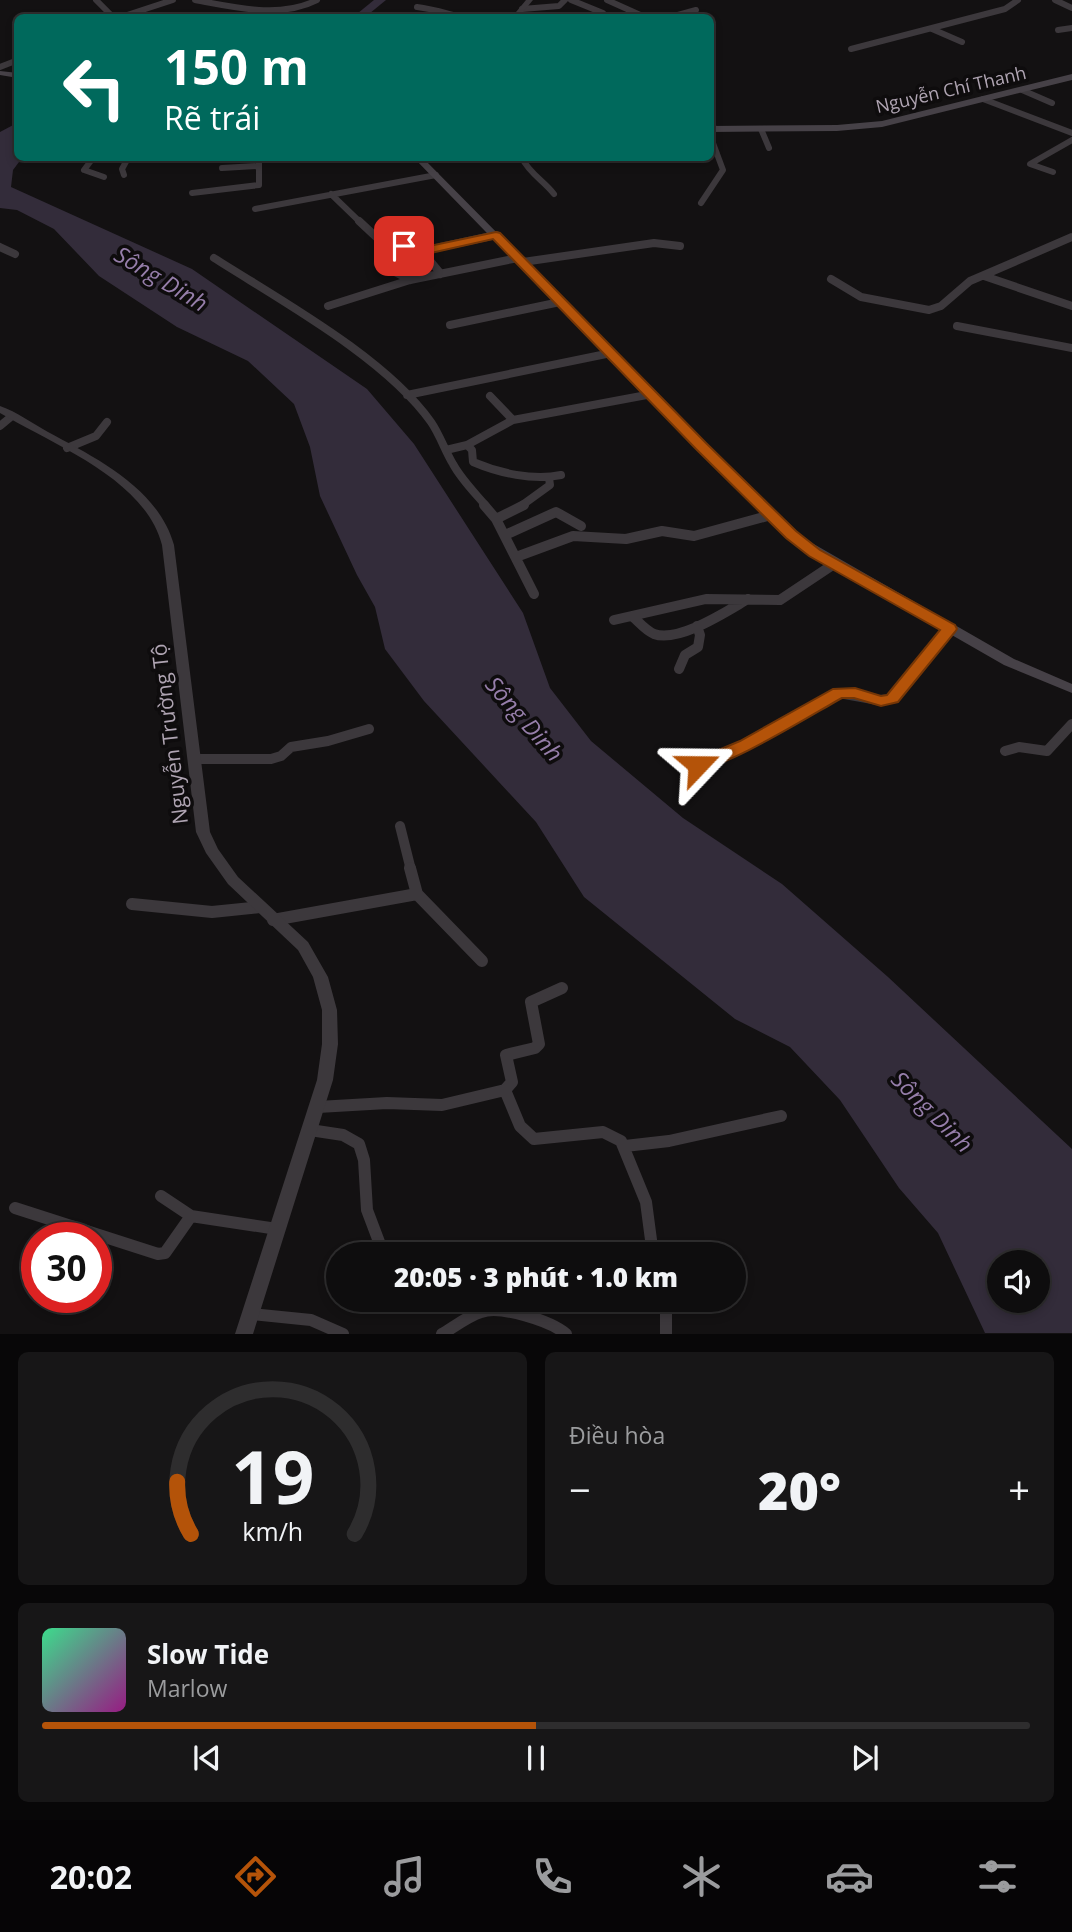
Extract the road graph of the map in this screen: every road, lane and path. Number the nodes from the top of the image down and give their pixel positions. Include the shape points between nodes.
1 (96, 0) edge
2 (173, 0) edge
3 (195, 0) edge
4 (317, 0) edge
5 (530, 0) edge
6 (565, 0) edge
7 (571, 0) edge
8 (607, 0) edge
9 (1018, 0) edge
10 (1055, 0) edge
11 (417, 7) dead end
12 (1072, 8) edge
13 (522, 9) junction
14 (696, 10) dead end
15 (112, 14) edge
16 (129, 14) edge
17 (447, 14) edge
18 (518, 14) edge
19 (601, 14) edge
20 (638, 14) edge
21 (682, 14) edge
22 (1072, 27) edge
23 (932, 29) junction
24 (1058, 30) dead end
25 (962, 42) dead end
26 (851, 49) dead end
27 (1072, 77) edge
28 (1022, 90) junction
29 (983, 99) junction
30 (1052, 103) dead end
31 (761, 129) junction
32 (714, 131) edge
33 (1072, 133) edge
34 (714, 138) edge
35 (1072, 140) edge
36 (769, 148) dead end
37 (91, 161) edge
38 (126, 161) edge
39 (258, 161) edge
40 (421, 161) edge
41 (524, 161) edge
42 (257, 166) junction
43 (222, 168) dead end
44 (1053, 172) dead end
45 (124, 175) dead end
46 (436, 175) junction
47 (104, 177) dead end
48 (192, 193) dead end
49 (331, 194) junction
50 (554, 194) dead end
51 (702, 203) dead end
52 (255, 209) dead end
53 (496, 235) junction
54 (1072, 237) edge
55 (680, 246) dead end
56 (0, 247) edge
57 (422, 251) junction
58 (15, 254) dead end
59 (214, 258) dead end
60 (521, 260) junction
61 (378, 263) dead end
62 (441, 274) junction
63 (984, 276) junction
64 (831, 279) dead end
65 (410, 280) junction
66 (560, 302) junction
67 (328, 306) dead end
68 (1072, 306) edge
69 (450, 326) dead end
70 (957, 326) dead end
71 (1072, 348) edge
72 (611, 353) junction
73 (652, 394) junction
74 (407, 395) junction
75 (491, 396) dead end
76 (6, 413) edge
77 (513, 420) junction
78 (107, 422) dead end
79 (0, 426) edge
80 (467, 445) junction
81 (67, 448) junction
82 (446, 450) junction
83 (561, 475) dead end
84 (550, 478) junction
85 (771, 515) junction
86 (496, 519) junction
87 (581, 526) dead end
88 (505, 535) junction
89 (516, 557) junction
90 (834, 564) junction
91 (534, 594) dead end
92 (748, 599) junction
93 (632, 616) junction
94 (614, 620) dead end
95 (697, 626) junction
96 (949, 629) junction
97 (679, 669) dead end
98 (1072, 689) edge
99 (1072, 724) edge
100 (369, 729) dead end
101 (1006, 751) dead end
102 (194, 759) junction
103 (698, 765) dead end
104 (400, 826) dead end
105 (417, 894) junction
106 (132, 904) dead end
107 (260, 907) junction
108 (272, 920) junction
109 (482, 961) dead end
110 (562, 988) dead end
111 (505, 1090) junction
112 (318, 1107) junction
113 (780, 1116) dead end
114 (310, 1130) junction
115 (625, 1146) junction
116 (160, 1196) dead end
117 (15, 1208) dead end
118 (191, 1216) junction
119 (277, 1229) junction
120 (381, 1242) edge
121 (651, 1242) edge
122 (666, 1312) edge
123 (251, 1314) junction
124 (244, 1334) edge
125 (343, 1334) edge
126 (442, 1334) edge
127 (566, 1334) edge
128 (666, 1334) edge

1 - 15 street
2 - 16 street
3 - 4 street via 256,11
5 - 13 street
6 - 13 street via 559,6
7 - 19 street
8 - 20 street
9 - 23 street via 1005,9
10 - 12 street
11 - 17 street via 443,9
13 - 18 street
14 - 21 street
22 - 24 street
23 - 25 street
23 - 26 street
27 - 28 main road, Nguyễn Chí Thanh
28 - 29 main road, Nguyễn Chí Thanh
28 - 30 street
29 - 31 main road, Nguyễn Chí Thanh via 876,125
29 - 33 street
31 - 32 main road, Nguyễn Chí Thanh
31 - 36 street
34 - 51 street via 723,170
35 - 44 street via 1030,164
37 - 47 street via 84,170
38 - 45 street
39 - 42 street
40 - 46 main road
41 - 50 street
42 - 43 street
42 - 48 street via 261,188
46 - 49 street
46 - 53 main road
49 - 52 street
49 - 57 street via 388,247 413,244
53 - 57 street
53 - 60 main road
54 - 63 street
55 - 60 street via 653,243
56 - 58 street
57 - 62 street
59 - 74 street via 308,317
60 - 62 street
60 - 66 main road
61 - 65 street
62 - 65 street
63 - 64 street via 929,310 861,297
63 - 68 street
65 - 67 street
66 - 69 street
66 - 72 main road
70 - 71 street
72 - 73 main road
72 - 74 street
73 - 77 street
73 - 85 main road
74 - 82 street
75 - 77 street
76 - 79 street
76 - 81 street, Nguyễn Trường Tộ
77 - 80 street
78 - 81 street via 94,438
80 - 82 street
80 - 84 street via 478,465
81 - 102 street, Nguyễn Trường Tộ via 125,485 152,511 165,533
82 - 86 street
83 - 84 street
84 - 86 street via 550,485 533,499
85 - 89 street via 694,536 662,531 626,539 578,535
85 - 90 main road via 800,542
86 - 88 street
87 - 88 street via 556,512
88 - 89 street
89 - 91 street
90 - 92 street via 785,598
90 - 96 main road
92 - 93 street via 706,599
92 - 95 street
93 - 94 street
93 - 95 street via 660,635
95 - 97 street via 698,647 685,655
96 - 98 main road via 1028,672
96 - 103 street via 892,699 839,693 746,745
99 - 101 street via 1047,751 1019,747
100 - 102 street via 291,747 271,759
102 - 107 street, Nguyễn Trường Tộ via 207,842 221,868
104 - 105 street
105 - 108 street
105 - 109 street
106 - 107 street via 206,914
107 - 108 street, Nguyễn Trường Tộ
108 - 112 street, Nguyễn Trường Tộ via 313,959 328,994 331,1045
110 - 111 street via 531,1002 539,1044 506,1055 512,1082
111 - 112 street via 442,1105
111 - 115 street via 520,1126 534,1139 603,1132
112 - 114 street, Nguyễn Trường Tộ
113 - 115 street
114 - 119 street, Nguyễn Trường Tộ
114 - 120 street via 353,1139 359,1145 368,1215
115 - 121 street via 646,1202
116 - 118 street
117 - 118 street via 158,1254 165,1253
118 - 119 street
119 - 123 street, Nguyễn Trường Tộ
122 - 128 street
123 - 124 street, Nguyễn Trường Tộ
123 - 125 street via 317,1322
126 - 127 street via 480,1312 495,1309 556,1325

